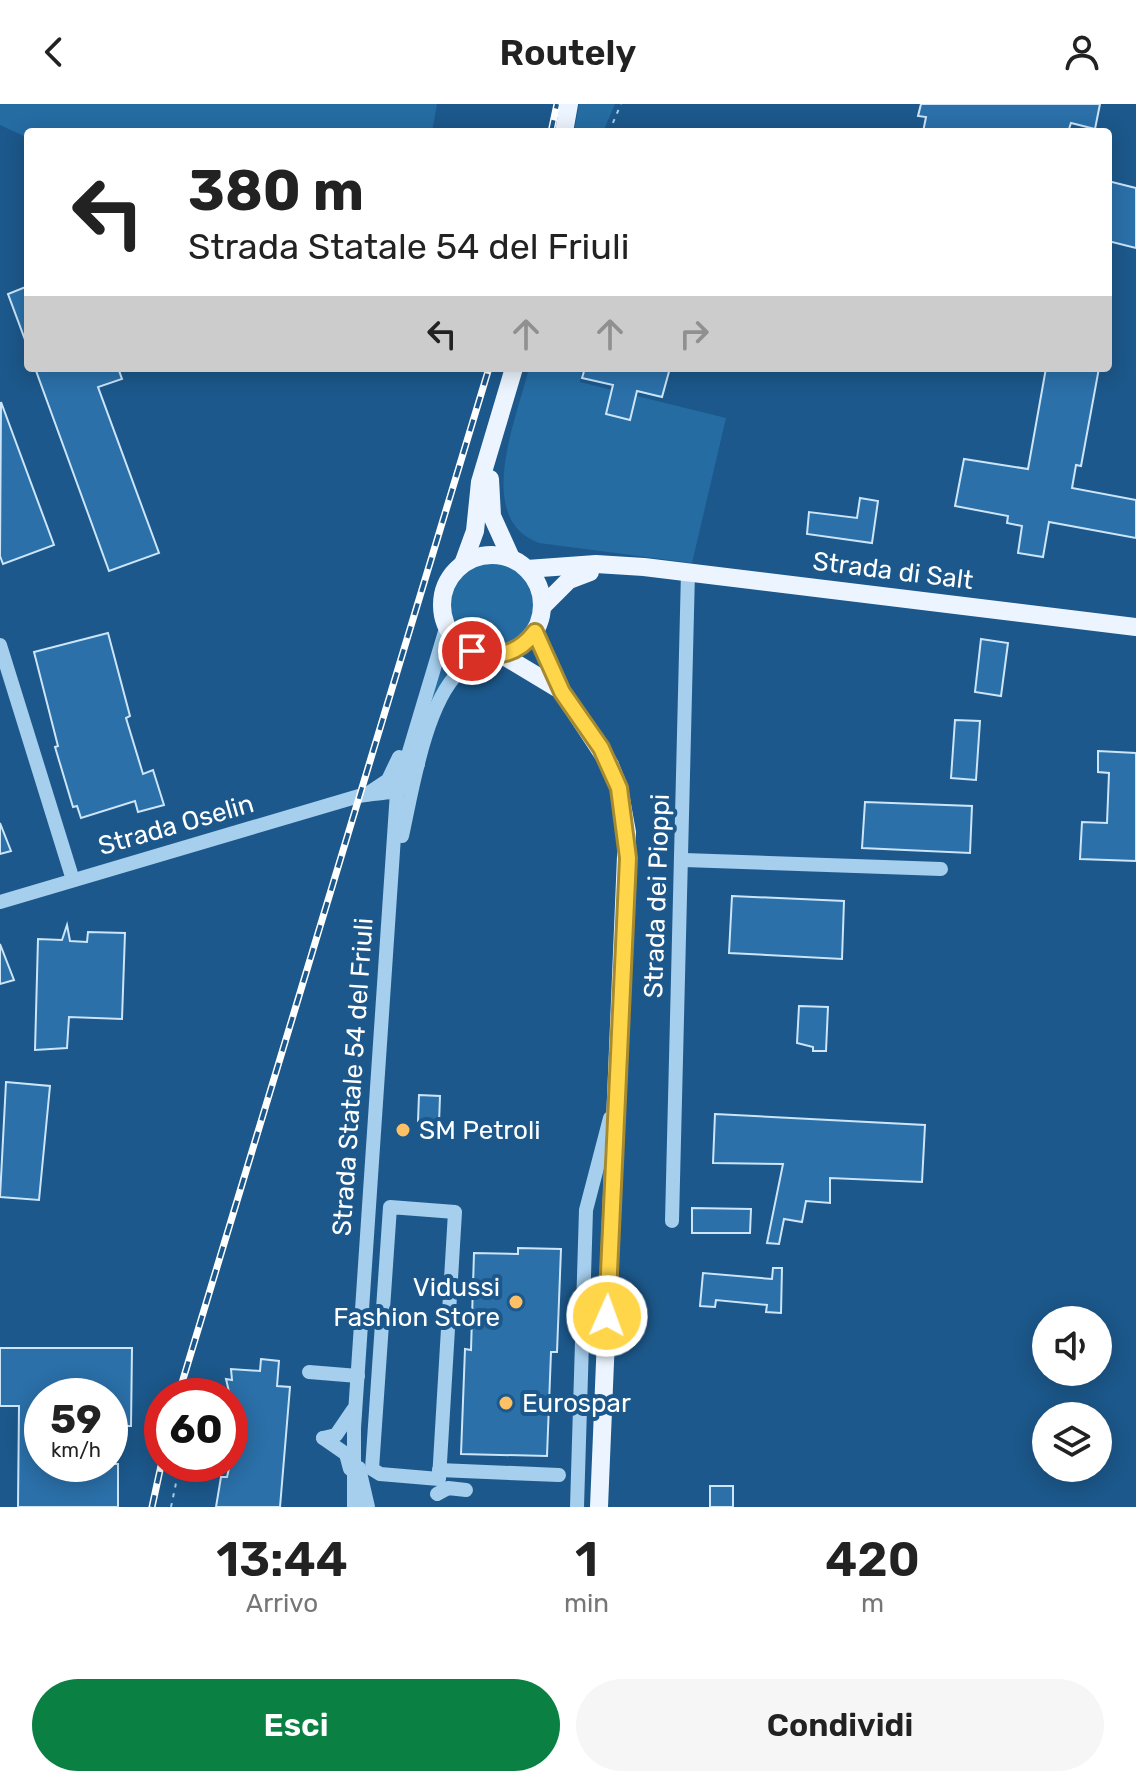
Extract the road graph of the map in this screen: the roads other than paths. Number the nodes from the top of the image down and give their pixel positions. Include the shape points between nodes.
1 (569, 104) edge
2 (565, 128) edge
3 (513, 372) edge
4 (490, 449) junction
5 (519, 563) junction
6 (463, 564) junction
7 (644, 567) junction
8 (688, 572) junction
9 (543, 606) junction
10 (447, 625) junction
11 (1136, 627) edge
12 (535, 632) junction
13 (0, 645) edge
14 (497, 655) junction
15 (437, 657) junction
16 (562, 692) junction
17 (418, 764) junction
18 (397, 792) junction
19 (365, 795) junction
20 (684, 860) junction
21 (941, 869) dead end
22 (394, 873) junction
23 (73, 880) junction
24 (0, 902) edge
25 (616, 1094) junction
26 (672, 1221) dead end
27 (309, 1372) dead end
28 (358, 1376) junction
29 (356, 1403) junction
30 (354, 1428) junction
31 (559, 1475) dead end
32 (352, 1476) junction
33 (438, 1487) edge
34 (466, 1490) dead end
35 (354, 1507) edge
36 (368, 1507) edge
37 (577, 1507) edge
38 (599, 1507) edge

1 - 2 main road
3 - 4 main road, Strada Statale 54 del Friuli
4 - 5 main road, Strada Statale 54 del Friuli via 492,516
4 - 6 main road, Strada Statale 54 del Friuli via 475,531
5 - 6 main road via 489,555
5 - 7 main road
5 - 9 main road, Strada Statale 54 del Friuli via 538,584
6 - 10 main road, Strada Statale 54 del Friuli via 444,594
7 - 8 main road, Strada di Salt
7 - 9 main road via 579,575
8 - 11 main road, Strada di Salt
8 - 20 street, Strada dei Pioppi
9 - 12 main road
10 - 14 main road via 463,646
10 - 15 street, Strada Statale 54 del Friuli
12 - 14 main road, Strada Statale 54 del Friuli via 524,644
12 - 16 main road
13 - 23 street
14 - 16 main road via 534,671
14 - 17 street, Strada Statale 54 del Friuli via 456,675 429,728
15 - 18 street, Strada Statale 54 del Friuli
15 - 19 street, Strada Statale 54 del Friuli via 418,685 394,770
16 - 25 main road via 610,765 627,832
17 - 18 street
17 - 22 street, Strada Statale 54 del Friuli
18 - 19 street
18 - 22 street, Strada Statale 54 del Friuli
19 - 22 street, Strada Statale 54 del Friuli via 392,817
19 - 23 street, Strada Oselin
20 - 21 street
20 - 26 street, Strada dei Pioppi
22 - 28 street, Strada Statale 54 del Friuli
23 - 24 street, Strada Oselin
25 - 37 street via 586,1210
25 - 38 main road
27 - 28 street
28 - 29 street, Strada Statale 54 del Friuli
29 - 30 street, Strada Statale 54 del Friuli
29 - 32 street via 342,1430 323,1438 346,1454
30 - 32 street, Strada Statale 54 del Friuli
30 - 36 street, Strada Statale 54 del Friuli
31 - 33 street
32 - 35 street, Strada Statale 54 del Friuli
33 - 33 street via 455,1212 390,1207 372,1469
33 - 34 street

